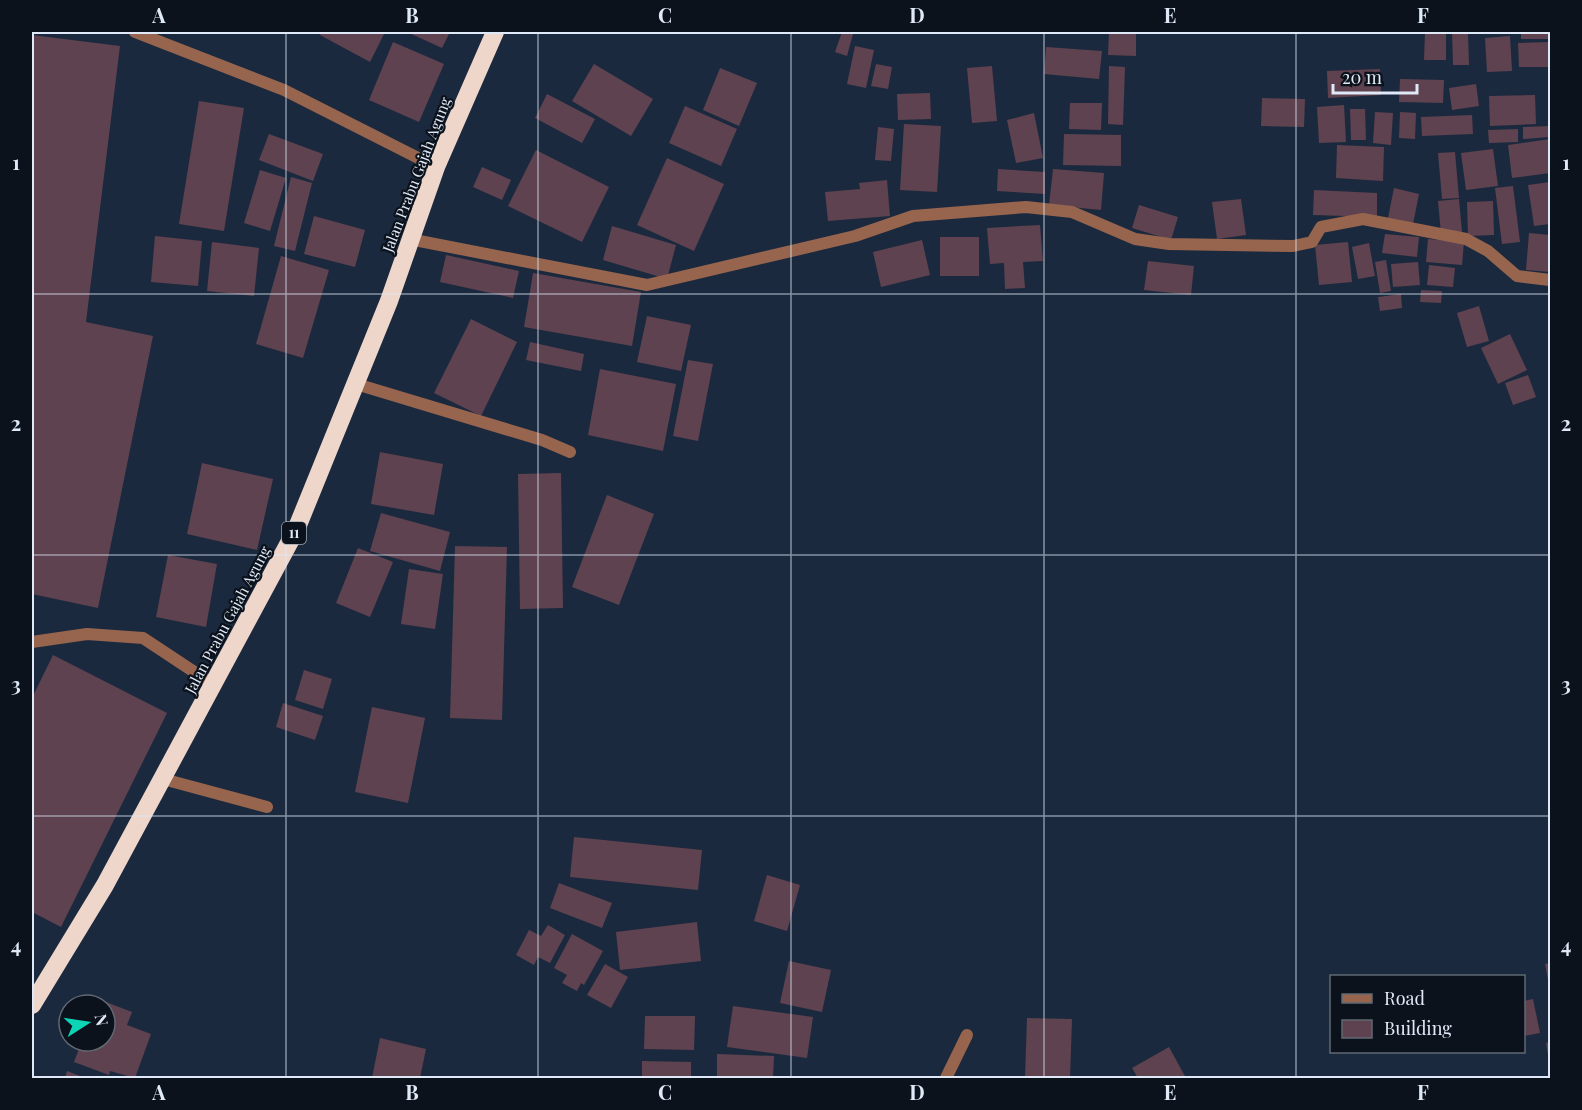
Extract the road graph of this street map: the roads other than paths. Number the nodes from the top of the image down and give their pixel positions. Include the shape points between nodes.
1 (135, 32) edge
2 (495, 32) edge
3 (436, 167) junction
4 (409, 239) junction
5 (1551, 280) edge
6 (356, 384) junction
7 (570, 452) dead end
8 (32, 642) edge
9 (214, 685) junction
10 (163, 778) junction
11 (267, 807) dead end
12 (32, 1005) edge
13 (967, 1035) dead end
14 (946, 1078) edge

1 - 3 street via 284,90
2 - 3 highway, Jalan Prabu Gajah Agung / 11
3 - 4 highway, Jalan Prabu Gajah Agung / 11
4 - 5 street via 647,285 855,236 913,216 1026,207 1072,212 1135,239 1169,244 1293,246 1312,242 1321,227 1362,219 1466,239 1488,250 1517,276
4 - 6 highway, Jalan Prabu Gajah Agung / 11
6 - 7 street
6 - 9 highway, Jalan Prabu Gajah Agung / 11 via 296,530
8 - 9 street via 87,634 143,638
9 - 10 highway, Jalan Prabu Gajah Agung / 11
10 - 11 street
10 - 12 highway, Jalan Prabu Gajah Agung / 11 via 105,885
13 - 14 street

